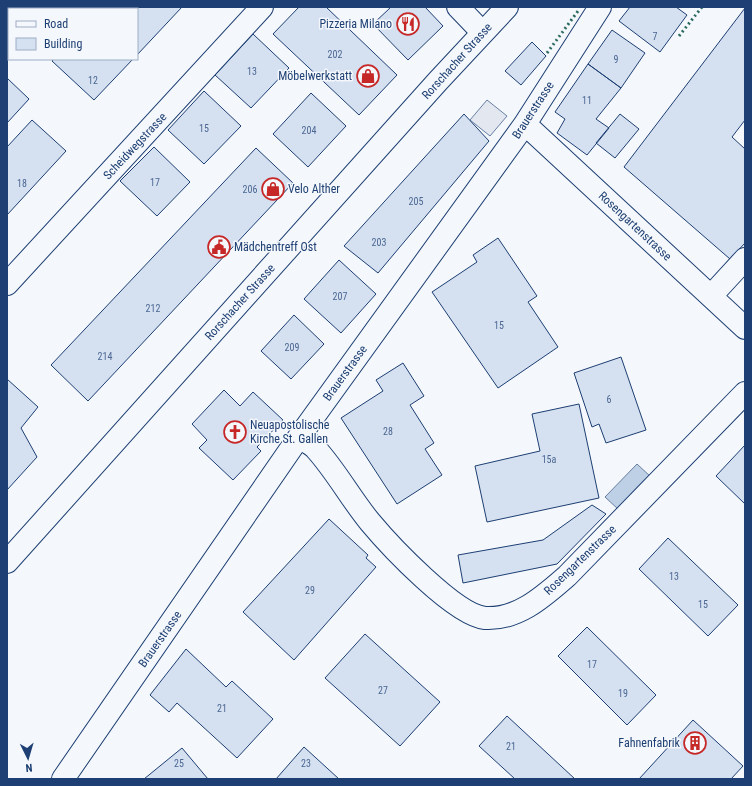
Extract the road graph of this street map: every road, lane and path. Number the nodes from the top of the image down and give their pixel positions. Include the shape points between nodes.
1 (262, 7) edge
2 (458, 7) edge
3 (507, 7) edge
4 (600, 7) edge
5 (482, 32) junction
6 (525, 124) junction
7 (745, 259) edge
8 (7, 284) edge
9 (711, 296) junction
10 (745, 328) edge
11 (745, 393) edge
12 (299, 437) junction
13 (7, 562) edge
14 (63, 779) edge

1 - 8 street, Scheidwegstrasse
2 - 5 street
3 - 5 street, Rorschacher Strasse
4 - 6 street, Brauerstrasse
5 - 13 street, Rorschacher Strasse
6 - 9 street, Rosengartenstrasse
6 - 12 street, Brauerstrasse
7 - 9 street
9 - 10 street, Rosengartenstrasse
11 - 12 street, Rosengartenstrasse via 567,576 544,596 511,613 485,618 448,599 409,563 370,523 315,448
12 - 14 street, Brauerstrasse

